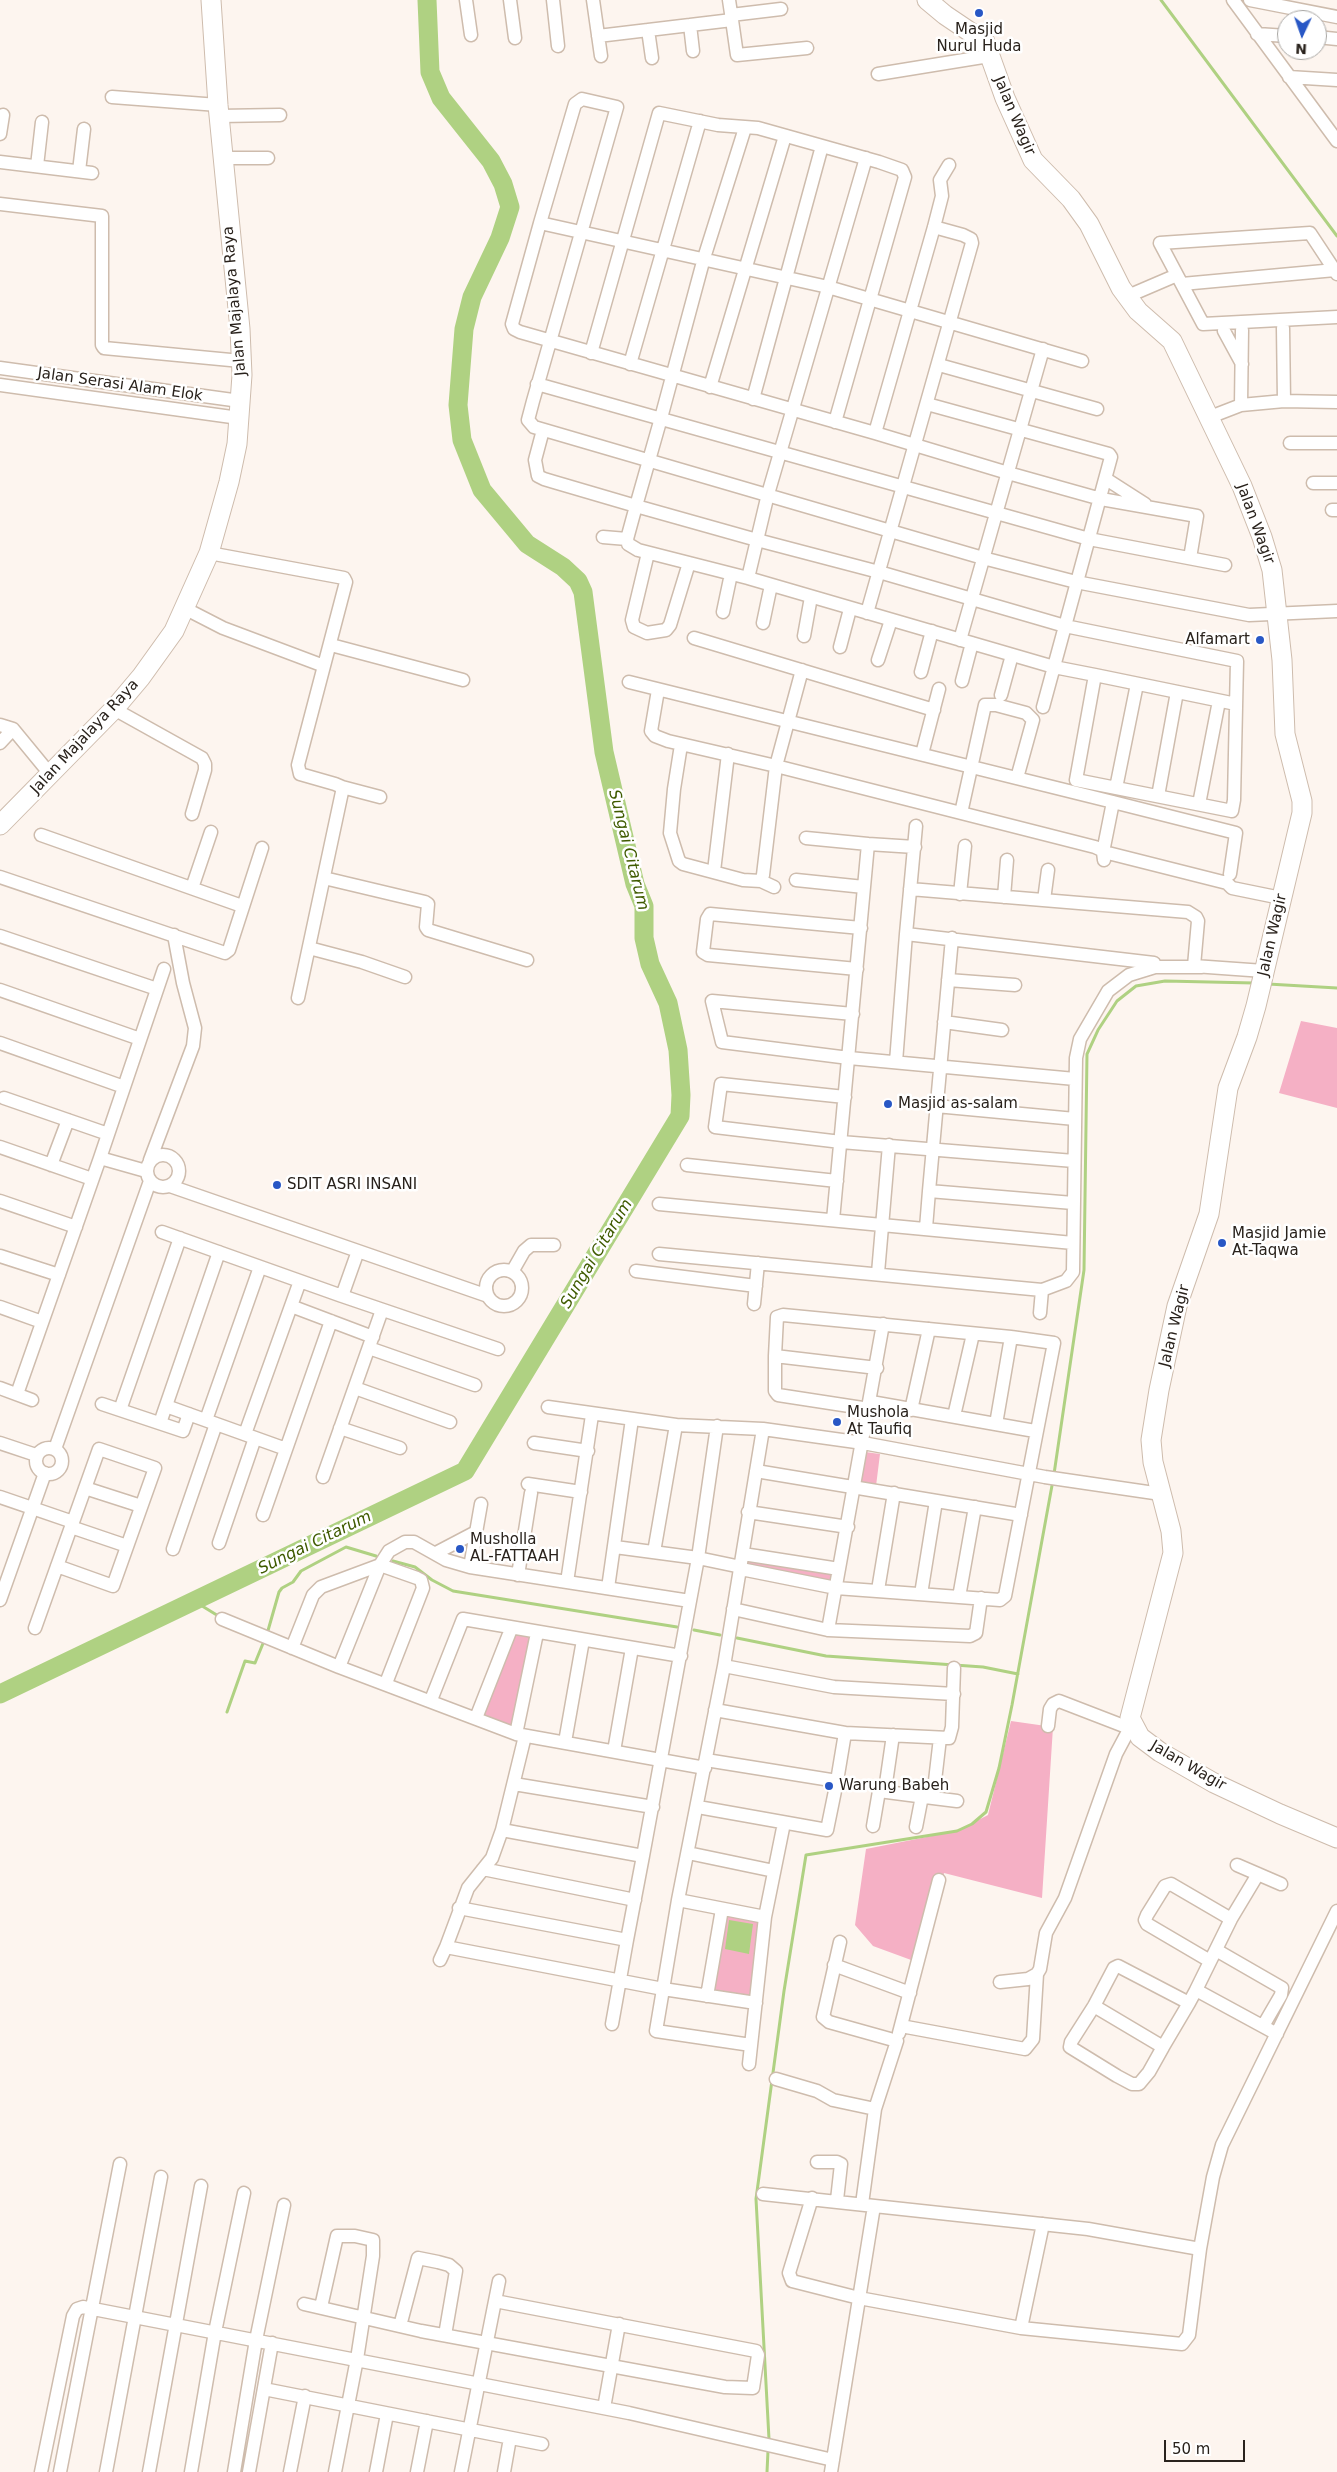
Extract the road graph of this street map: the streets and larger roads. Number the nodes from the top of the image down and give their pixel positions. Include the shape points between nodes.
1 (211, 0) edge
2 (466, 0) edge
3 (510, 0) edge
4 (553, 0) edge
5 (593, 0) edge
6 (729, 0) edge
7 (927, 0) edge
8 (1232, 0) edge
9 (1250, 0) edge
10 (781, 9) dead end
11 (1244, 16) junction
12 (731, 17) junction
13 (1337, 17) edge
14 (690, 25) junction
15 (648, 30) junction
16 (1257, 34) junction
17 (471, 35) dead end
18 (1277, 35) edge
19 (598, 36) junction
20 (515, 38) dead end
21 (558, 46) dead end
22 (807, 48) dead end
23 (693, 51) dead end
24 (601, 56) dead end
25 (989, 56) junction
26 (652, 58) dead end
27 (878, 74) dead end
28 (1289, 77) junction
29 (1337, 80) edge
30 (112, 97) dead end
31 (218, 110) junction
32 (3, 115) dead end
33 (280, 115) dead end
34 (700, 121) junction
35 (1322, 121) junction
36 (1337, 121) edge
37 (42, 122) dead end
38 (745, 128) junction
39 (84, 129) dead end
40 (0, 134) edge
41 (785, 136) junction
42 (1337, 141) edge
43 (822, 146) junction
44 (223, 158) junction
45 (268, 158) dead end
46 (866, 158) junction
47 (0, 162) edge
48 (37, 166) junction
49 (949, 166) dead end
50 (0, 204) edge
51 (540, 223) junction
52 (934, 227) junction
53 (580, 230) junction
54 (624, 240) junction
55 (663, 249) junction
56 (704, 258) junction
57 (746, 268) junction
58 (1336, 272) edge
59 (787, 277) junction
60 (1179, 280) junction
61 (828, 287) junction
62 (1128, 296) junction
63 (869, 299) junction
64 (911, 312) junction
65 (1337, 317) edge
66 (951, 322) junction
67 (1283, 328) dead end
68 (1242, 330) dead end
69 (1224, 332) dead end
70 (549, 341) junction
71 (1043, 350) junction
72 (592, 353) junction
73 (241, 361) junction
74 (1082, 361) dead end
75 (630, 364) junction
76 (1242, 364) junction
77 (939, 365) junction
78 (0, 368) edge
79 (672, 376) junction
80 (538, 384) junction
81 (0, 385) edge
82 (710, 387) junction
83 (1030, 391) junction
84 (198, 396) junction
85 (753, 399) junction
86 (1284, 401) junction
87 (1337, 402) edge
88 (927, 404) junction
89 (1241, 405) junction
90 (1096, 409) dead end
91 (239, 410) junction
92 (792, 411) junction
93 (195, 412) junction
94 (1210, 417) junction
95 (661, 418) junction
96 (835, 422) junction
97 (543, 430) junction
98 (1020, 430) junction
99 (875, 433) junction
100 (1290, 443) dead end
101 (1337, 443) edge
102 (915, 445) junction
103 (781, 451) junction
104 (649, 460) junction
105 (1008, 473) junction
106 (1106, 479) junction
107 (1337, 483) edge
108 (1313, 484) dead end
109 (904, 485) junction
110 (768, 494) junction
111 (1101, 499) junction
112 (636, 506) junction
113 (1151, 508) junction
114 (997, 512) junction
115 (890, 531) junction
116 (603, 537) dead end
117 (1089, 538) junction
118 (626, 539) junction
119 (757, 540) junction
120 (648, 553) junction
121 (209, 554) junction
122 (983, 558) junction
123 (1190, 558) junction
124 (689, 563) junction
125 (1226, 565) dead end
126 (879, 572) junction
127 (731, 574) junction
128 (748, 578) junction
129 (1076, 582) junction
130 (771, 585) junction
131 (811, 597) junction
132 (972, 599) junction
133 (186, 609) junction
134 (850, 609) junction
135 (1337, 611) edge
136 (723, 612) dead end
137 (867, 613) junction
138 (1277, 613) junction
139 (891, 620) junction
140 (763, 623) dead end
141 (1065, 626) junction
142 (932, 631) junction
143 (804, 636) dead end
144 (694, 638) dead end
145 (966, 641) junction
146 (331, 645) junction
147 (840, 646) dead end
148 (1012, 654) junction
149 (878, 660) dead end
150 (324, 666) junction
151 (1054, 666) junction
152 (802, 670) junction
153 (921, 672) dead end
154 (1095, 675) junction
155 (463, 680) dead end
156 (962, 681) dead end
157 (628, 682) dead end
158 (1137, 684) junction
159 (939, 689) dead end
160 (658, 690) junction
161 (1178, 692) junction
162 (1001, 695) dead end
163 (1219, 701) junction
164 (1236, 704) junction
165 (1043, 707) dead end
166 (114, 708) junction
167 (934, 710) junction
168 (788, 720) junction
169 (0, 725) edge
170 (13, 729) junction
171 (0, 743) edge
172 (681, 745) junction
173 (728, 754) junction
174 (922, 754) junction
175 (776, 766) junction
176 (970, 766) junction
177 (50, 774) junction
178 (1017, 778) junction
179 (342, 787) junction
180 (1116, 788) junction
181 (1158, 796) junction
182 (380, 797) dead end
183 (1113, 802) junction
184 (1199, 804) junction
185 (961, 813) junction
186 (192, 814) dead end
187 (0, 824) edge
188 (916, 826) dead end
189 (212, 832) dead end
190 (41, 835) dead end
191 (806, 838) dead end
192 (868, 844) junction
193 (965, 846) dead end
194 (915, 847) junction
195 (262, 848) dead end
196 (1103, 852) junction
197 (1007, 860) dead end
198 (1048, 870) dead end
199 (714, 871) junction
200 (1230, 874) dead end
201 (0, 877) edge
202 (324, 878) junction
203 (796, 880) dead end
204 (761, 881) junction
205 (774, 887) dead end
206 (864, 887) junction
207 (192, 888) junction
208 (910, 889) junction
209 (960, 894) junction
210 (1004, 897) junction
211 (1281, 898) junction
212 (1044, 900) junction
213 (242, 906) junction
214 (861, 928) junction
215 (906, 934) junction
216 (174, 935) junction
217 (0, 936) edge
218 (952, 938) junction
219 (309, 948) junction
220 (527, 960) dead end
221 (1198, 967) junction
222 (164, 969) dead end
223 (857, 969) junction
224 (405, 977) dead end
225 (948, 980) junction
226 (1262, 980) junction
227 (1015, 985) dead end
228 (158, 989) junction
229 (0, 990) edge
230 (298, 998) dead end
231 (853, 1014) junction
232 (944, 1022) junction
233 (1002, 1030) dead end
234 (140, 1039) junction
235 (0, 1043) edge
236 (849, 1058) junction
237 (896, 1062) junction
238 (940, 1066) junction
239 (1075, 1079) junction
240 (124, 1087) junction
241 (845, 1097) junction
242 (4, 1098) dead end
243 (936, 1106) junction
244 (68, 1120) junction
245 (1075, 1120) junction
246 (163, 1127) junction
247 (108, 1134) junction
248 (841, 1142) junction
249 (889, 1145) junction
250 (0, 1148) edge
251 (932, 1149) junction
252 (171, 1156) junction
253 (100, 1158) junction
254 (1074, 1161) junction
255 (51, 1165) junction
256 (687, 1165) dead end
257 (149, 1171) junction
258 (179, 1174) junction
259 (92, 1179) junction
260 (837, 1181) junction
261 (170, 1186) junction
262 (928, 1191) junction
263 (199, 1196) junction
264 (0, 1201) edge
265 (1073, 1203) junction
266 (659, 1204) dead end
267 (833, 1220) junction
268 (882, 1224) junction
269 (76, 1227) junction
270 (926, 1228) junction
271 (162, 1232) dead end
272 (180, 1238) junction
273 (1073, 1243) junction
274 (554, 1245) dead end
275 (358, 1251) junction
276 (219, 1252) junction
277 (659, 1254) dead end
278 (0, 1256) edge
279 (758, 1262) junction
280 (260, 1267) junction
281 (636, 1271) dead end
282 (512, 1272) junction
283 (878, 1273) junction
284 (59, 1275) junction
285 (300, 1281) junction
286 (756, 1286) junction
287 (1042, 1290) junction
288 (342, 1296) junction
289 (488, 1296) junction
290 (754, 1304) dead end
291 (291, 1306) junction
292 (0, 1307) edge
293 (382, 1310) junction
294 (1040, 1312) dead end
295 (331, 1321) junction
296 (42, 1322) junction
297 (883, 1324) junction
298 (929, 1329) junction
299 (973, 1334) junction
300 (1011, 1337) junction
301 (371, 1343) junction
302 (498, 1349) dead end
303 (775, 1356) junction
304 (877, 1368) junction
305 (475, 1385) dead end
306 (0, 1388) edge
307 (355, 1388) junction
308 (17, 1394) junction
309 (32, 1400) dead end
310 (102, 1404) dead end
311 (166, 1406) junction
312 (870, 1406) junction
313 (548, 1407) dead end
314 (120, 1410) junction
315 (911, 1410) junction
316 (189, 1414) junction
317 (592, 1415) junction
318 (954, 1416) junction
319 (632, 1419) junction
320 (211, 1422) junction
321 (450, 1422) dead end
322 (160, 1423) junction
323 (996, 1424) junction
324 (676, 1425) junction
325 (718, 1426) junction
326 (340, 1428) junction
327 (763, 1429) junction
328 (1036, 1431) junction
329 (250, 1436) junction
330 (0, 1443) edge
331 (534, 1443) dead end
332 (863, 1443) junction
333 (400, 1448) dead end
334 (55, 1449) junction
335 (286, 1449) junction
336 (588, 1451) junction
337 (36, 1456) junction
338 (756, 1471) junction
339 (44, 1473) junction
340 (1030, 1474) junction
341 (323, 1477) dead end
342 (85, 1488) junction
343 (854, 1488) junction
344 (581, 1492) junction
345 (894, 1493) junction
346 (1161, 1494) junction
347 (0, 1497) edge
348 (936, 1501) junction
349 (481, 1504) dead end
350 (141, 1506) junction
351 (975, 1507) junction
352 (32, 1508) junction
353 (748, 1512) junction
354 (263, 1515) dead end
355 (1022, 1515) junction
356 (72, 1524) junction
357 (848, 1527) junction
358 (476, 1532) junction
359 (219, 1543) dead end
360 (127, 1546) junction
361 (615, 1547) junction
362 (173, 1549) dead end
363 (654, 1552) junction
364 (436, 1553) junction
365 (698, 1558) junction
366 (742, 1563) junction
367 (380, 1565) junction
368 (57, 1566) junction
369 (470, 1567) junction
370 (839, 1569) junction
371 (518, 1575) junction
372 (566, 1582) junction
373 (608, 1588) junction
374 (836, 1588) junction
375 (878, 1590) junction
376 (921, 1594) junction
377 (958, 1597) junction
378 (981, 1598) junction
379 (0, 1600) edge
380 (690, 1601) junction
381 (733, 1609) junction
382 (222, 1619) dead end
383 (35, 1628) dead end
384 (511, 1629) junction
385 (828, 1630) junction
386 (537, 1633) junction
387 (583, 1640) junction
388 (292, 1648) junction
389 (632, 1648) junction
390 (681, 1656) junction
391 (339, 1666) junction
392 (724, 1666) junction
393 (954, 1668) dead end
394 (386, 1683) junction
395 (954, 1694) junction
396 (431, 1700) junction
397 (715, 1710) junction
398 (476, 1718) junction
399 (1048, 1726) dead end
400 (1131, 1726) junction
401 (845, 1733) junction
402 (521, 1735) junction
403 (893, 1735) junction
404 (940, 1738) junction
405 (565, 1742) junction
406 (614, 1751) junction
407 (662, 1760) junction
408 (706, 1764) junction
409 (837, 1781) junction
410 (514, 1784) junction
411 (885, 1790) junction
412 (927, 1797) junction
413 (957, 1802) dead end
414 (653, 1807) junction
415 (698, 1807) junction
416 (784, 1823) junction
417 (873, 1826) dead end
418 (916, 1827) dead end
419 (502, 1830) junction
420 (1337, 1838) edge
421 (688, 1853) junction
422 (643, 1856) junction
423 (1237, 1865) dead end
424 (483, 1869) junction
425 (774, 1871) junction
426 (1258, 1874) junction
427 (939, 1880) dead end
428 (1281, 1884) dead end
429 (635, 1900) junction
430 (678, 1900) junction
431 (459, 1908) junction
432 (722, 1909) junction
433 (1337, 1911) edge
434 (765, 1918) junction
435 (1231, 1919) junction
436 (627, 1940) junction
437 (840, 1942) dead end
438 (446, 1947) junction
439 (1213, 1956) junction
440 (440, 1960) dead end
441 (834, 1965) junction
442 (1037, 1974) junction
443 (620, 1982) junction
444 (1000, 1982) dead end
445 (663, 1989) junction
446 (1196, 1990) junction
447 (910, 1993) junction
448 (707, 1996) junction
449 (756, 2003) junction
450 (1189, 2003) junction
451 (1094, 2006) junction
452 (612, 2024) dead end
453 (901, 2026) junction
454 (1263, 2026) junction
455 (1277, 2034) junction
456 (897, 2041) junction
457 (751, 2045) junction
458 (1163, 2047) junction
459 (749, 2064) dead end
460 (776, 2080) dead end
461 (875, 2109) junction
462 (817, 2162) dead end
463 (120, 2164) dead end
464 (161, 2178) dead end
465 (201, 2186) dead end
466 (244, 2193) dead end
467 (763, 2194) dead end
468 (812, 2198) junction
469 (837, 2200) junction
470 (284, 2205) dead end
471 (868, 2205) junction
472 (1043, 2224) junction
473 (1200, 2249) junction
474 (499, 2281) dead end
475 (859, 2298) junction
476 (495, 2301) junction
477 (304, 2304) dead end
478 (321, 2307) junction
479 (93, 2310) junction
480 (362, 2316) junction
481 (134, 2317) junction
482 (619, 2324) junction
483 (175, 2325) junction
484 (400, 2326) junction
485 (1021, 2328) junction
486 (215, 2332) junction
487 (445, 2335) junction
488 (256, 2340) junction
489 (487, 2342) junction
490 (272, 2343) junction
491 (357, 2359) junction
492 (611, 2365) junction
493 (479, 2383) junction
494 (264, 2389) junction
495 (305, 2396) junction
496 (348, 2404) junction
497 (604, 2408) junction
498 (387, 2414) junction
499 (427, 2421) junction
500 (470, 2429) junction
501 (510, 2438) junction
502 (542, 2444) dead end
503 (832, 2466) edge
504 (41, 2472) edge
505 (60, 2472) edge
506 (106, 2472) edge
507 (149, 2472) edge
508 (191, 2472) edge
509 (234, 2472) edge
510 (249, 2472) edge
511 (290, 2472) edge
512 (335, 2472) edge
513 (376, 2472) edge
514 (417, 2472) edge
515 (461, 2472) edge
516 (504, 2472) edge

1 - 31 street, Jalan Majalaya Raya
2 - 17 street
3 - 20 street
4 - 21 street
5 - 19 street
6 - 12 street
7 - 25 street, Jalan Wagir via 985,42
8 - 11 street
9 - 11 street
9 - 13 street
10 - 12 street
11 - 16 street
12 - 14 street
12 - 22 street via 737,55
14 - 15 street
14 - 23 street
15 - 19 street
15 - 26 street
16 - 18 street
16 - 28 street
19 - 24 street
25 - 27 street
25 - 62 street, Jalan Wagir via 1033,160 1071,199 1089,224
28 - 29 street
28 - 35 street
30 - 31 street
31 - 33 street
31 - 44 street, Jalan Majalaya Raya
32 - 40 street
34 - 38 street
34 - 54 street via 659,112
34 - 55 street
35 - 36 street
35 - 42 street
37 - 48 street
38 - 41 street via 758,128
38 - 56 street
39 - 48 street via 85,172
41 - 43 street
41 - 57 street
43 - 46 street
43 - 59 street
44 - 45 street
44 - 73 street, Jalan Majalaya Raya
46 - 61 street
46 - 63 street via 905,174
47 - 48 street
49 - 52 street via 940,180 942,196
50 - 73 street via 102,216 104,348
51 - 53 street
51 - 53 street via 575,104 582,99 592,100 617,107
51 - 70 street via 512,324 520,332
52 - 64 street
52 - 66 street via 962,235 972,244
53 - 54 street
53 - 70 street
54 - 55 street
54 - 72 street
55 - 56 street
55 - 75 street
56 - 57 street
56 - 79 street
57 - 59 street
57 - 82 street
58 - 60 street
58 - 60 street via 1310,232 1160,243
59 - 61 street
59 - 85 street
60 - 62 street
60 - 65 street via 1202,324
61 - 63 street
61 - 92 street
62 - 94 street, Jalan Wagir via 1138,311 1172,342
63 - 64 street
63 - 96 street
64 - 66 street
64 - 99 street
66 - 71 street
66 - 77 street
67 - 86 street
68 - 76 street
69 - 76 street
70 - 72 street
70 - 80 street
71 - 74 street
71 - 83 street
72 - 75 street
73 - 91 street, Jalan Majalaya Raya
75 - 79 street
76 - 89 street
77 - 83 street
77 - 88 street
78 - 84 street, Jalan Serasi Alam Elok
79 - 82 street
79 - 95 street
80 - 95 street
80 - 97 street via 528,420
81 - 93 street, Jalan Serasi Alam Elok
82 - 85 street
83 - 90 street
83 - 98 street
84 - 91 street, Jalan Serasi Alam Elok
84 - 93 street
85 - 92 street
86 - 87 street
86 - 89 street
88 - 98 street
88 - 102 street
89 - 94 street
91 - 93 street, Jalan Serasi Alam Elok
91 - 121 street, Jalan Majalaya Raya via 233,467
92 - 96 street
92 - 103 street
94 - 138 street, Jalan Wagir via 1262,536 1272,570
95 - 103 street
95 - 104 street
96 - 99 street
97 - 104 street
97 - 112 street via 535,460 538,476
98 - 105 street
98 - 106 street via 1109,454 1111,462
99 - 102 street
100 - 101 street
102 - 105 street
102 - 109 street
103 - 109 street
103 - 110 street
104 - 110 street
104 - 112 street
105 - 111 street
105 - 114 street
106 - 111 street
106 - 113 street
107 - 108 street
109 - 114 street
109 - 115 street
110 - 115 street
110 - 119 street
111 - 113 street
111 - 117 street
112 - 118 street
112 - 119 street
113 - 123 street via 1197,516
114 - 117 street
114 - 122 street
115 - 122 street
115 - 126 street
116 - 118 street
117 - 123 street
117 - 129 street
118 - 120 street via 632,548
119 - 126 street
119 - 128 street
120 - 124 street
120 - 124 street via 632,620 637,630 666,630 670,625
121 - 133 street, Jalan Majalaya Raya
121 - 146 street via 346,580
122 - 129 street
122 - 132 street
123 - 125 street
124 - 127 street
126 - 132 street
126 - 137 street
127 - 128 street
127 - 136 street
128 - 130 street
129 - 138 street via 1249,615
129 - 141 street
130 - 131 street
130 - 140 street
131 - 134 street
131 - 143 street
132 - 141 street
132 - 145 street
133 - 150 street via 223,628
133 - 166 street, Jalan Majalaya Raya via 141,678
134 - 137 street
134 - 147 street
135 - 138 street
137 - 139 street
138 - 211 street, Jalan Wagir via 1285,734 1302,807
139 - 142 street
139 - 149 street
141 - 151 street
141 - 164 street via 1237,662
142 - 145 street
142 - 153 street
144 - 152 street
145 - 148 street
145 - 156 street
146 - 150 street
146 - 155 street
148 - 151 street
148 - 162 street
150 - 179 street via 298,770 304,776
151 - 154 street
151 - 165 street
152 - 167 street
152 - 168 street
154 - 158 street
154 - 180 street via 1076,780
157 - 160 street
158 - 161 street
158 - 180 street
159 - 167 street
160 - 168 street
160 - 172 street via 651,731 655,736
161 - 163 street
161 - 181 street
163 - 164 street
163 - 184 street
164 - 184 street via 1232,811
166 - 177 street, Jalan Majalaya Raya
166 - 186 street via 202,758 205,770
167 - 174 street
168 - 174 street
168 - 175 street
169 - 170 street
170 - 171 street
170 - 177 street
172 - 173 street
172 - 199 street via 671,840 681,863
173 - 175 street
173 - 199 street
174 - 176 street
175 - 185 street
175 - 204 street
176 - 178 street
176 - 178 street via 984,705 996,705 1026,713 1032,720
176 - 185 street
177 - 187 street, Jalan Majalaya Raya
178 - 183 street
179 - 182 street
179 - 202 street via 341,807
180 - 181 street
181 - 184 street
183 - 196 street
183 - 200 street via 1236,833
185 - 196 street
188 - 194 street
189 - 207 street
190 - 207 street
191 - 192 street
192 - 194 street
192 - 206 street
193 - 209 street
194 - 208 street
195 - 213 street
196 - 211 street via 1227,883 1232,888
197 - 210 street
198 - 212 street
199 - 204 street via 752,882
201 - 216 street
202 - 219 street
202 - 220 street via 426,902 428,930
203 - 206 street
204 - 205 street
206 - 214 street
207 - 213 street
208 - 209 street
208 - 215 street
209 - 210 street
210 - 212 street
211 - 226 street, Jalan Wagir
212 - 221 street via 1192,914 1198,921
213 - 216 street via 228,952
214 - 223 street
214 - 223 street via 710,914 703,952
215 - 218 street
215 - 237 street
216 - 246 street via 195,1028 193,1046
217 - 228 street
218 - 221 street
218 - 225 street
219 - 224 street
219 - 230 street
221 - 226 street
221 - 239 street via 1155,966 1142,969 1117,983 1099,1003 1080,1039 1076,1050
222 - 228 street
223 - 231 street
225 - 227 street
225 - 232 street
226 - 346 street, Jalan Wagir via 1248,1038 1228,1085 1209,1214 1178,1306 1159,1390 1151,1440
228 - 234 street
229 - 234 street
231 - 236 street
231 - 236 street via 712,1001 722,1042
232 - 233 street
232 - 238 street
234 - 240 street
235 - 240 street
236 - 237 street
236 - 241 street
237 - 238 street
238 - 239 street
238 - 243 street
239 - 245 street
240 - 247 street
241 - 248 street
241 - 248 street via 721,1084 715,1127
242 - 244 street
243 - 245 street
243 - 251 street
244 - 247 street
244 - 255 street
245 - 254 street
246 - 252 street
246 - 257 street
247 - 253 street
248 - 249 street
248 - 260 street
249 - 251 street
249 - 268 street
250 - 255 street
251 - 254 street
251 - 262 street
252 - 257 street via 160,1155
252 - 258 street via 178,1164
253 - 257 street
253 - 259 street
254 - 265 street
255 - 259 street
256 - 260 street
257 - 261 street via 160,1187
257 - 334 street
258 - 261 street
258 - 263 street
259 - 269 street
260 - 267 street
261 - 263 street
262 - 265 street
262 - 270 street
263 - 275 street
264 - 269 street
265 - 273 street
266 - 267 street
267 - 268 street
268 - 270 street
268 - 283 street
269 - 284 street
270 - 273 street
271 - 272 street
272 - 276 street
272 - 314 street
273 - 287 street via 1070,1278
274 - 282 street via 531,1245
275 - 288 street
275 - 289 street
276 - 280 street
276 - 311 street
277 - 279 street
278 - 284 street
279 - 283 street
279 - 286 street
280 - 285 street
280 - 320 street
281 - 286 street
282 - 289 street via 501,1270 491,1275 486,1285
282 - 289 street via 522,1287 518,1298 502,1305
283 - 287 street
284 - 296 street
285 - 288 street
285 - 291 street
286 - 290 street
287 - 294 street
288 - 293 street
291 - 295 street
291 - 329 street
292 - 296 street
293 - 301 street
293 - 302 street
295 - 301 street
295 - 335 street
296 - 308 street
297 - 298 street
297 - 303 street via 783,1315 777,1318
297 - 304 street
298 - 299 street
298 - 315 street
299 - 300 street
299 - 318 street
300 - 323 street
300 - 328 street via 1054,1343
301 - 305 street
301 - 307 street
303 - 304 street
303 - 312 street via 775,1391 778,1395
304 - 312 street
306 - 308 street
307 - 321 street
307 - 326 street
308 - 309 street
310 - 314 street
311 - 316 street
311 - 322 street
312 - 315 street
312 - 332 street
313 - 317 street
314 - 322 street
315 - 318 street
316 - 320 street
316 - 322 street via 183,1431
317 - 319 street
317 - 336 street
318 - 323 street
319 - 324 street
319 - 361 street
320 - 329 street
320 - 362 street
323 - 328 street
324 - 325 street
324 - 363 street
325 - 327 street
325 - 365 street
326 - 333 street
326 - 341 street
327 - 332 street
327 - 338 street
328 - 340 street
329 - 335 street
329 - 359 street
330 - 337 street
331 - 336 street
332 - 340 street
332 - 343 street
334 - 337 street via 44,1448
334 - 339 street via 62,1458 60,1467 54,1473
335 - 354 street
336 - 344 street
337 - 339 street via 36,1466
338 - 343 street
338 - 353 street
339 - 352 street
340 - 346 street
340 - 355 street
342 - 350 street
342 - 350 street via 99,1448 155,1468
342 - 356 street
343 - 345 street
343 - 357 street
344 - 371 street via 530,1489
344 - 372 street
345 - 348 street
345 - 375 street
346 - 400 street, Jalan Wagir via 1173,1553 1130,1712
347 - 352 street
348 - 351 street
348 - 376 street
349 - 358 street
350 - 360 street
351 - 355 street
351 - 377 street
352 - 356 street
352 - 379 street
353 - 357 street
353 - 366 street
355 - 378 street via 1005,1596 1000,1600
356 - 360 street
356 - 368 street
357 - 370 street
358 - 364 street
358 - 369 street
360 - 368 street via 113,1586
361 - 363 street
361 - 373 street
363 - 365 street
364 - 367 street via 409,1541 395,1547
364 - 369 street via 446,1560
365 - 366 street
365 - 380 street
366 - 370 street
366 - 374 street
366 - 381 street
367 - 388 street via 316,1590
367 - 391 street
367 - 394 street via 421,1580 423,1588
368 - 383 street
369 - 371 street
370 - 374 street
371 - 372 street
372 - 373 street
373 - 380 street
374 - 375 street
374 - 385 street
375 - 376 street
376 - 377 street
377 - 378 street
378 - 385 street via 976,1633 970,1636
380 - 390 street
381 - 385 street
381 - 392 street
382 - 388 street
384 - 386 street
384 - 396 street via 464,1619
384 - 398 street
386 - 387 street
386 - 402 street
387 - 389 street
387 - 405 street
388 - 391 street
389 - 390 street
389 - 406 street
390 - 407 street
391 - 394 street
392 - 395 street via 834,1687
392 - 397 street
393 - 395 street
394 - 396 street
395 - 404 street via 952,1734 949,1738
396 - 398 street
397 - 401 street
397 - 408 street
398 - 402 street
399 - 400 street via 1050,1709 1059,1701
400 - 420 street, Jalan Wagir via 1160,1752 1214,1783
400 - 442 street via 1116,1754 1065,1898 1046,1933
401 - 403 street
401 - 409 street
402 - 405 street
402 - 410 street
403 - 404 street
403 - 411 street
404 - 412 street
405 - 406 street
406 - 407 street
407 - 408 street
407 - 414 street
408 - 409 street
408 - 415 street
409 - 416 street via 827,1830
410 - 414 street
410 - 419 street
411 - 412 street
411 - 417 street via 879,1791
412 - 413 street
412 - 418 street
414 - 422 street
415 - 416 street
415 - 421 street
416 - 425 street
419 - 422 street
419 - 424 street via 497,1849
421 - 425 street
421 - 430 street
422 - 429 street
423 - 426 street
424 - 429 street
424 - 431 street via 468,1888
425 - 434 street
426 - 428 street
426 - 435 street
427 - 447 street
429 - 436 street
430 - 432 street
430 - 445 street
431 - 436 street
431 - 438 street
432 - 434 street
432 - 448 street
433 - 455 street
434 - 449 street
435 - 439 street
435 - 439 street via 1171,1884 1165,1886 1147,1915 1147,1924
436 - 443 street
437 - 441 street
438 - 440 street
438 - 443 street
439 - 446 street
439 - 454 street via 1282,1988
441 - 447 street
441 - 456 street via 823,2014 825,2020
442 - 444 street via 1028,1979
442 - 453 street via 1033,2039 1025,2049
443 - 445 street
443 - 452 street
445 - 448 street
445 - 457 street via 656,2031
446 - 450 street
446 - 454 street
447 - 453 street
448 - 449 street
449 - 457 street
450 - 451 street via 1118,1966
450 - 458 street
451 - 458 street
451 - 458 street via 1070,2047 1109,2071 1132,2084 1139,2084
453 - 456 street
454 - 455 street
455 - 473 street via 1222,2145
456 - 461 street
457 - 459 street
460 - 461 street via 817,2091 833,2100
461 - 471 street
462 - 469 street via 841,2164
463 - 479 street
464 - 481 street
465 - 483 street
466 - 486 street
467 - 468 street
468 - 469 street
468 - 475 street via 796,2247 790,2279
469 - 471 street
470 - 488 street
471 - 472 street
471 - 475 street
472 - 473 street
472 - 485 street
473 - 485 street via 1189,2335 1182,2344
474 - 476 street
475 - 485 street
475 - 503 street
476 - 482 street
476 - 489 street
477 - 478 street
478 - 480 street
478 - 480 street via 337,2236 371,2239 375,2244 374,2256
479 - 481 street
479 - 504 street via 83,2307 74,2316
479 - 505 street
480 - 484 street
480 - 491 street
481 - 483 street
481 - 506 street
482 - 492 street
482 - 492 street via 756,2351 754,2386 748,2389 725,2386
483 - 486 street
483 - 507 street
484 - 487 street
484 - 487 street via 418,2258 438,2262 456,2271
486 - 488 street
486 - 508 street
487 - 489 street
488 - 490 street
488 - 509 street
489 - 492 street
489 - 493 street
490 - 491 street
490 - 494 street
491 - 493 street
491 - 496 street
492 - 497 street
493 - 497 street
493 - 500 street
494 - 495 street
494 - 510 street
495 - 496 street
495 - 511 street
496 - 498 street
496 - 512 street
497 - 503 street
498 - 499 street
498 - 513 street
499 - 500 street
499 - 514 street
500 - 501 street
500 - 515 street
501 - 502 street
501 - 516 street

